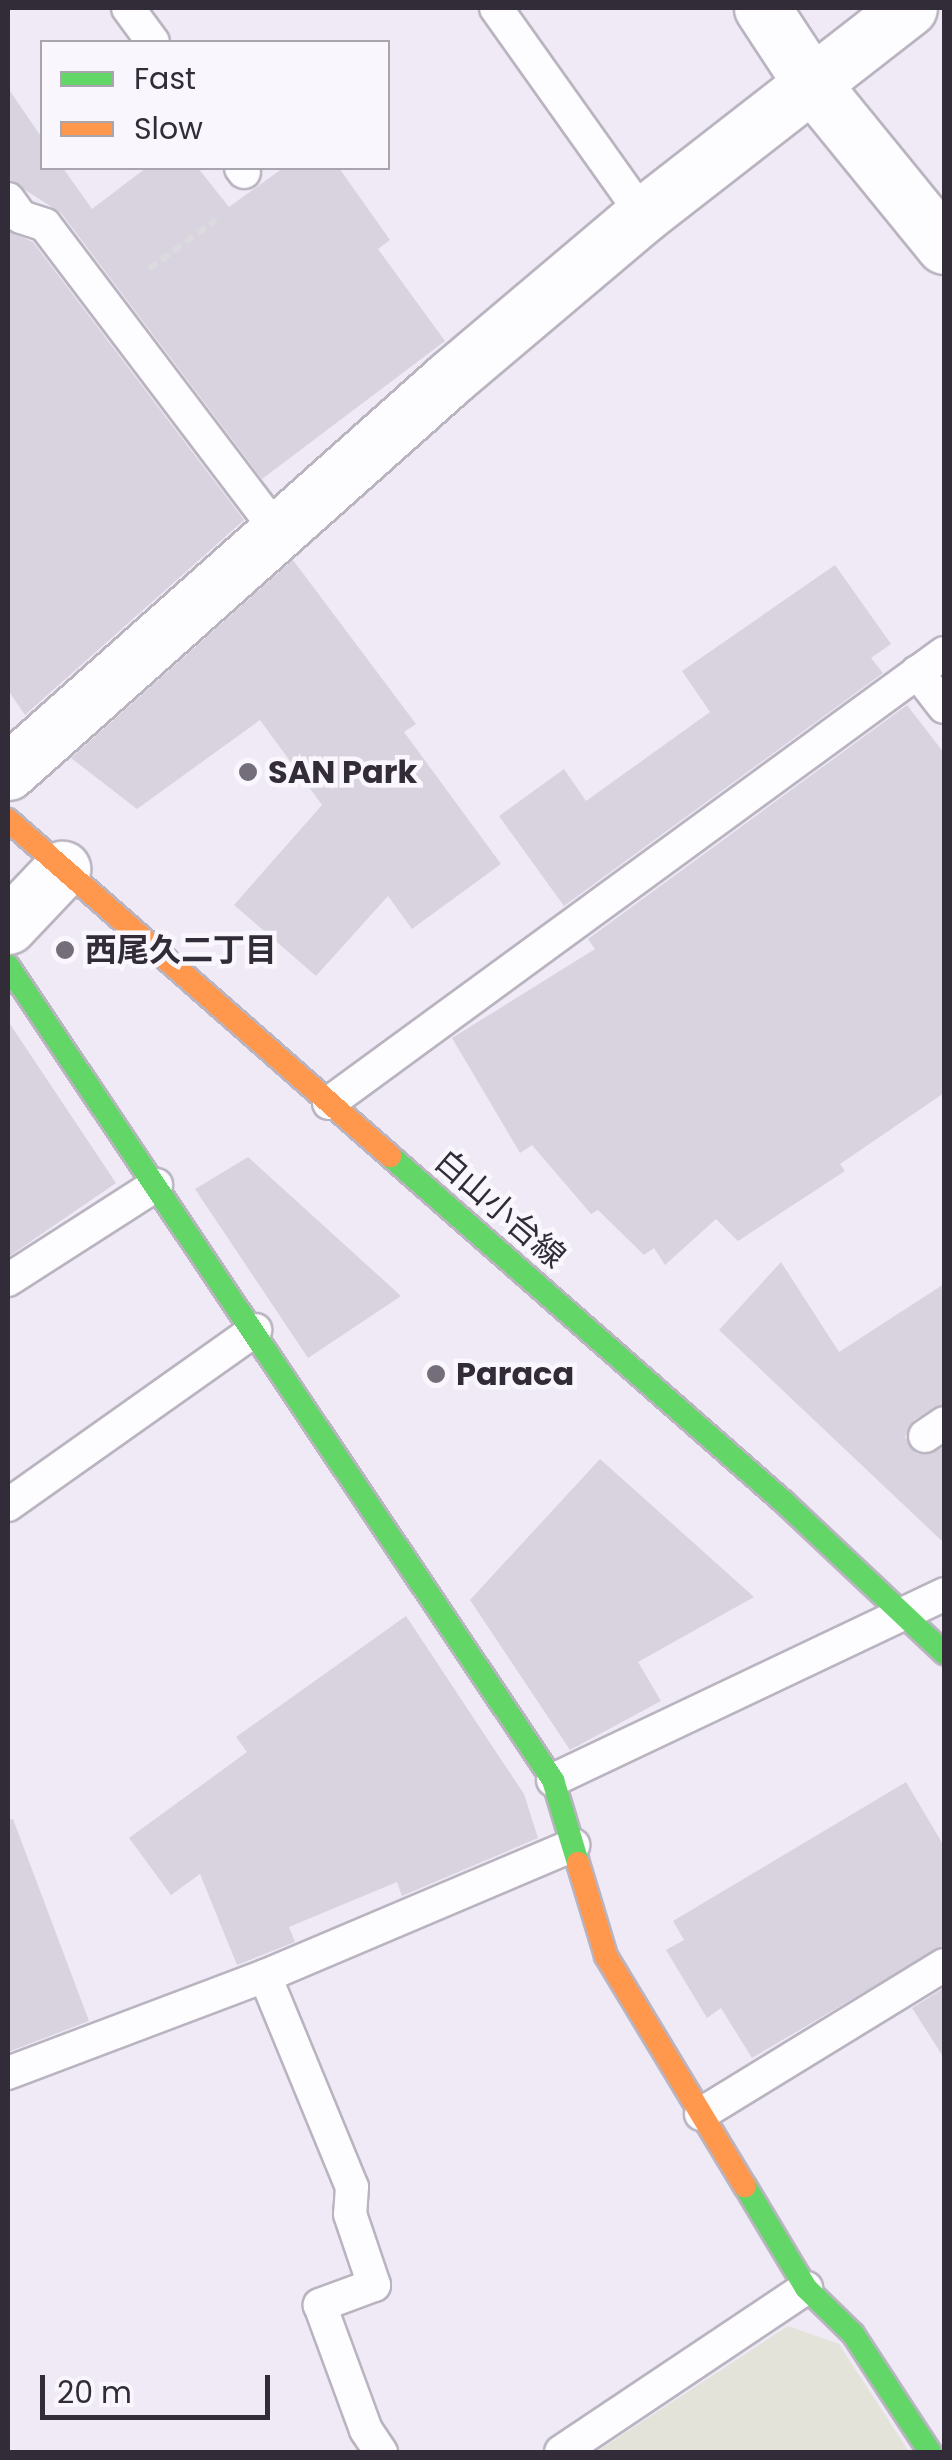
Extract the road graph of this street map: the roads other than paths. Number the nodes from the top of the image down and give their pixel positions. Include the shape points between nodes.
1 (128, 8) edge
2 (496, 8) edge
3 (762, 8) edge
4 (909, 8) edge
5 (152, 40) edge
6 (812, 84) junction
7 (8, 199) edge
8 (643, 215) junction
9 (944, 246) edge
10 (277, 531) junction
11 (944, 653) edge
12 (917, 672) junction
13 (944, 707) edge
14 (8, 772) edge
15 (8, 820) edge
16 (62, 869) junction
17 (8, 926) edge
18 (8, 966) edge
19 (329, 1102) junction
20 (156, 1185) junction
21 (8, 1280) edge
22 (255, 1330) junction
23 (8, 1505) edge
24 (944, 1594) edge
25 (903, 1611) junction
26 (944, 1652) edge
27 (553, 1780) junction
28 (573, 1845) junction
29 (944, 1966) edge
30 (265, 1976) junction
31 (8, 2073) edge
32 (701, 2114) junction
33 (806, 2288) junction
34 (381, 2452) edge
35 (561, 2452) edge
36 (930, 2452) edge

1 - 5 lane
2 - 8 lane
3 - 6 street
4 - 6 street
6 - 8 street
6 - 9 street
7 - 10 lane via 21,216 46,225
8 - 10 street
10 - 14 street
11 - 12 lane
12 - 13 lane
12 - 19 lane
15 - 16 street, 白山小台線
16 - 17 street
16 - 19 street, 白山小台線
18 - 20 street
19 - 25 street, 白山小台線
20 - 21 lane
20 - 22 street
22 - 23 lane
22 - 27 street
24 - 25 lane
25 - 26 street, 白山小台線
25 - 27 lane
27 - 28 street
28 - 30 lane
28 - 32 street via 606,1956
29 - 32 lane
30 - 31 lane
30 - 34 lane via 352,2186 350,2214 374,2285 320,2305 366,2430
32 - 33 street
33 - 35 lane
33 - 36 street via 853,2334

